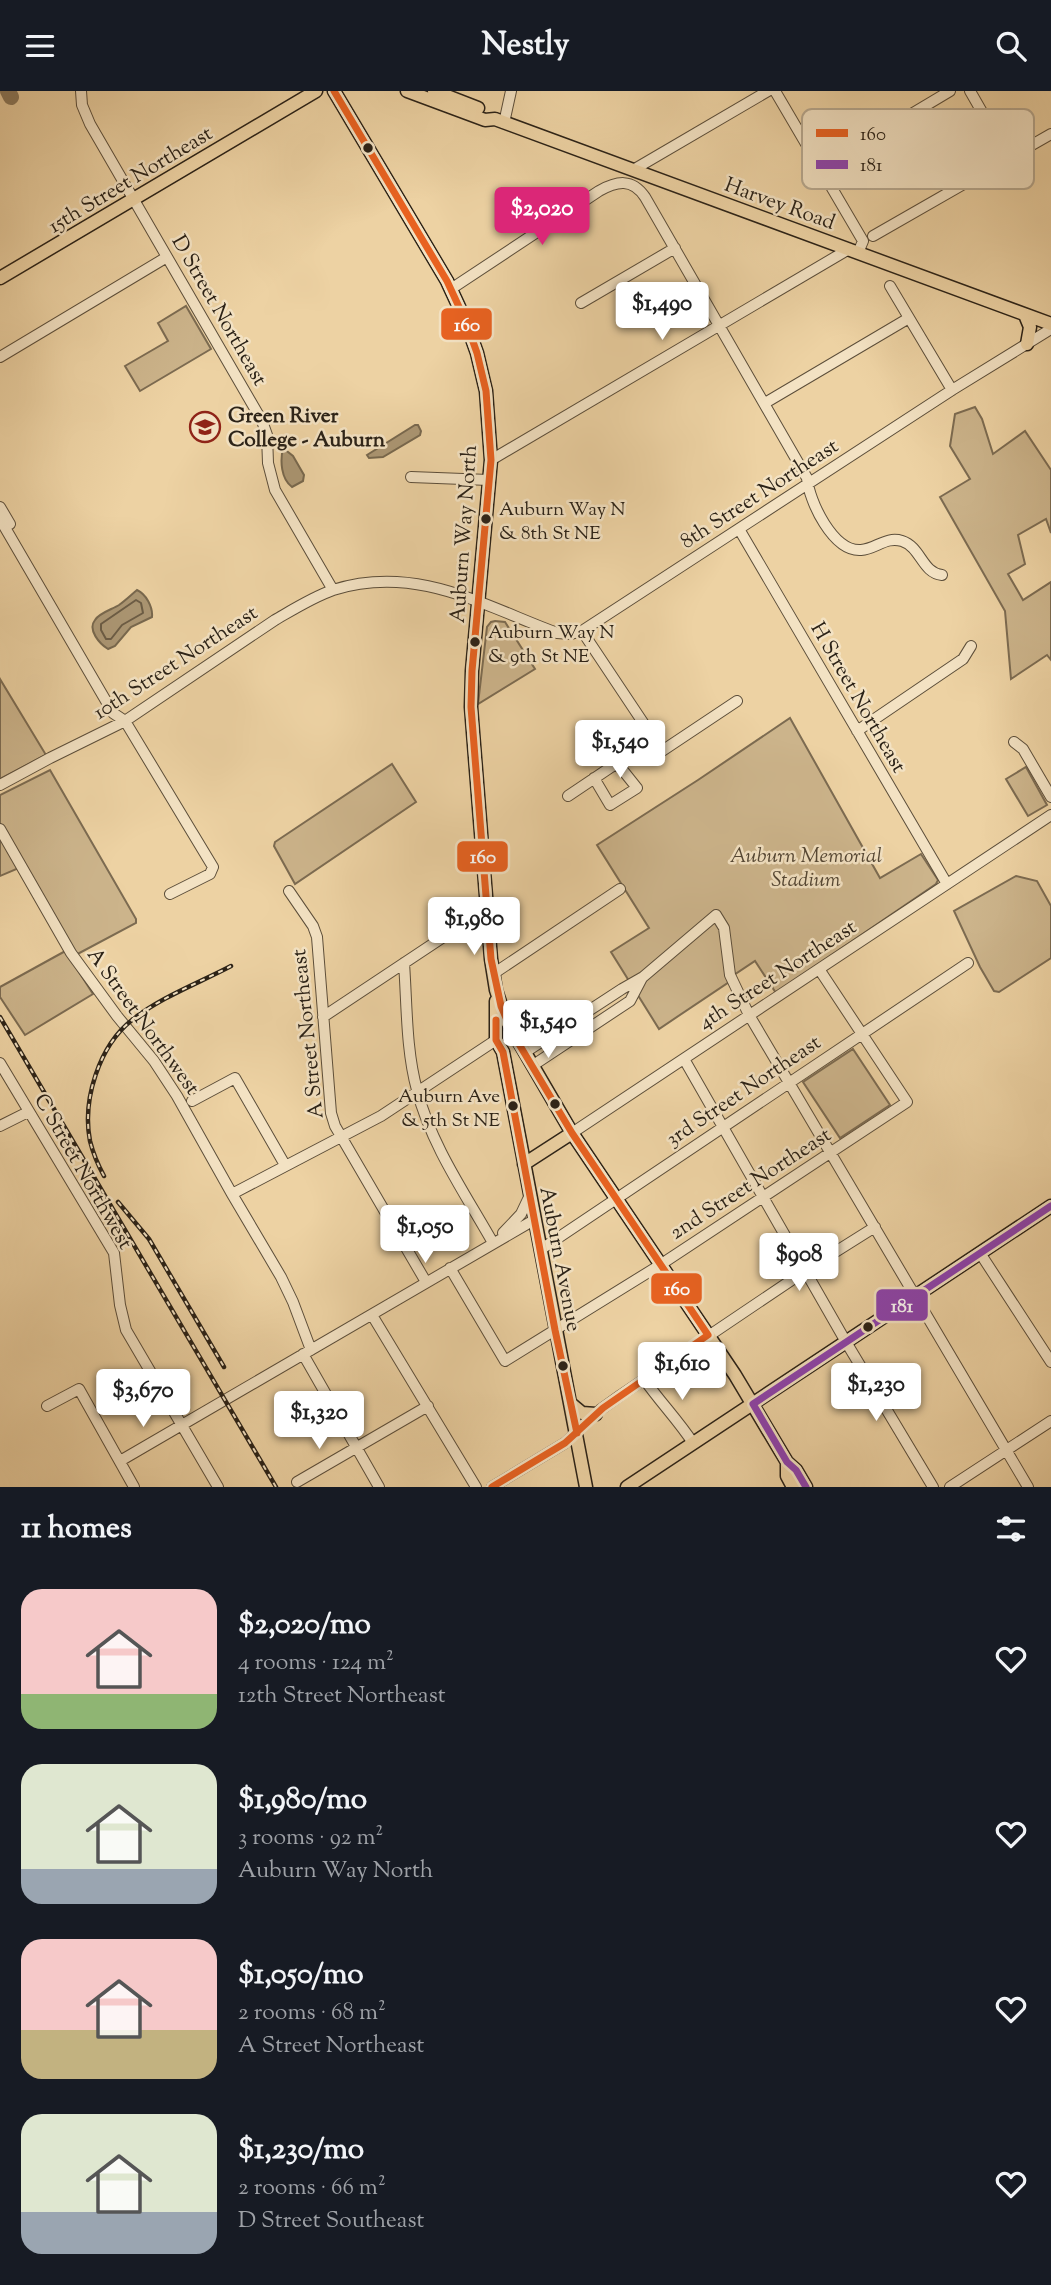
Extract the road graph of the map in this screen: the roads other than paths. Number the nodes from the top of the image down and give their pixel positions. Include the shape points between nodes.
1 (80, 91) edge
2 (316, 91) edge
3 (334, 91) edge
4 (408, 91) edge
5 (422, 91) edge
6 (435, 91) edge
7 (511, 91) edge
8 (768, 91) edge
9 (775, 91) edge
10 (950, 91) edge
11 (970, 91) edge
12 (920, 109) edge
13 (980, 109) edge
14 (500, 121) junction
15 (1051, 134) edge
16 (802, 136) edge
17 (1034, 144) edge
18 (631, 176) junction
19 (833, 189) edge
20 (956, 189) edge
21 (133, 199) junction
22 (873, 236) dead end
23 (675, 249) junction
24 (854, 251) junction
25 (167, 257) junction
26 (0, 278) edge
27 (890, 286) dead end
28 (451, 289) junction
29 (581, 303) dead end
30 (1025, 315) junction
31 (909, 319) junction
32 (720, 326) junction
33 (1051, 326) edge
34 (1027, 344) junction
35 (0, 358) edge
36 (952, 390) junction
37 (765, 404) junction
38 (491, 460) junction
39 (411, 477) dead end
40 (489, 480) junction
41 (808, 484) junction
42 (0, 507) edge
43 (0, 519) edge
44 (739, 529) junction
45 (942, 575) dead end
46 (333, 590) junction
47 (479, 601) junction
48 (582, 631) junction
49 (971, 646) dead end
50 (737, 701) dead end
51 (122, 719) junction
52 (857, 730) junction
53 (651, 735) junction
54 (1014, 742) dead end
55 (617, 763) junction
56 (594, 778) junction
57 (0, 785) edge
58 (568, 796) dead end
59 (1051, 797) edge
60 (1051, 815) edge
61 (0, 829) edge
62 (947, 884) junction
63 (620, 889) dead end
64 (289, 891) dead end
65 (170, 894) dead end
66 (487, 908) junction
67 (404, 963) junction
68 (968, 963) dead end
69 (819, 969) junction
70 (493, 974) junction
71 (643, 978) junction
72 (496, 990) junction
73 (750, 1015) junction
74 (323, 1017) junction
75 (574, 1020) junction
76 (582, 1033) junction
77 (862, 1034) junction
78 (496, 1040) junction
79 (524, 1053) junction
80 (684, 1059) junction
81 (0, 1063) edge
82 (531, 1066) junction
83 (790, 1082) junction
84 (417, 1093) junction
85 (192, 1101) dead end
86 (28, 1112) junction
87 (0, 1126) edge
88 (722, 1128) junction
89 (572, 1133) junction
90 (341, 1138) junction
91 (831, 1153) junction
92 (524, 1164) junction
93 (285, 1165) junction
94 (232, 1194) junction
95 (530, 1195) junction
96 (763, 1198) junction
97 (616, 1199) junction
98 (1049, 1210) edge
99 (534, 1220) junction
100 (874, 1227) junction
101 (493, 1243) junction
102 (540, 1250) junction
103 (980, 1253) junction
104 (660, 1265) junction
105 (450, 1268) junction
106 (805, 1271) junction
107 (426, 1282) junction
108 (914, 1295) junction
109 (372, 1314) junction
110 (555, 1330) junction
111 (708, 1335) junction
112 (846, 1342) junction
113 (307, 1352) junction
114 (1051, 1362) edge
115 (644, 1379) junction
116 (570, 1403) junction
117 (753, 1404) junction
118 (47, 1406) dead end
119 (428, 1406) junction
120 (596, 1414) junction
121 (1051, 1421) edge
122 (182, 1425) junction
123 (577, 1433) junction
124 (693, 1443) junction
125 (356, 1447) junction
126 (1006, 1450) junction
127 (120, 1461) junction
128 (787, 1462) junction
129 (297, 1482) dead end
130 (134, 1487) edge
131 (218, 1487) edge
132 (379, 1487) edge
133 (476, 1487) edge
134 (492, 1487) edge
135 (586, 1487) edge
136 (627, 1487) edge
137 (793, 1487) edge
138 (806, 1487) edge
139 (933, 1487) edge
140 (950, 1487) edge
141 (1028, 1487) edge

1 - 21 street, D Street Northeast via 88,118
2 - 21 main road, 15th Street Northeast
3 - 28 main road, Auburn Way North
4 - 14 main road, Harvey Road via 485,120
5 - 6 main road, Harvey Road
6 - 14 main road, Harvey Road
7 - 14 street
8 - 18 street
9 - 16 street
10 - 12 street
11 - 13 street
14 - 18 main road, Harvey Road
15 - 17 street
18 - 23 street
18 - 24 main road, Harvey Road
18 - 28 street via 598,191
19 - 24 street via 863,241
20 - 22 street
21 - 25 street, D Street Northeast
21 - 26 main road, 15th Street Northeast
23 - 29 street
23 - 32 street
24 - 30 main road, Harvey Road
24 - 32 street
25 - 35 street
25 - 46 street, D Street Northeast via 262,423 275,490
27 - 31 street
28 - 38 main road, Auburn Way North via 477,353 486,391
30 - 33 main road, Harvey Road
30 - 34 main road via 1030,327
31 - 36 street
31 - 37 street
32 - 37 street
32 - 38 street
33 - 34 street, 8th Street Northeast
34 - 36 street, 8th Street Northeast
36 - 41 street, 8th Street Northeast
37 - 41 street
38 - 40 main road, Auburn Way North
39 - 40 street
40 - 47 main road, Auburn Way North
41 - 44 street, 8th Street Northeast
41 - 45 street via 817,509 837,540 861,550 889,540 905,542 929,570
42 - 51 street
43 - 51 street via 113,713
44 - 48 street, 8th Street Northeast
44 - 52 street, H Street Northeast
46 - 47 street, 10th Street Northeast via 372,582 412,582
46 - 51 street, 10th Street Northeast via 275,619
47 - 48 street via 557,633
47 - 66 main road, Auburn Way North via 471,707
48 - 53 street
49 - 52 street via 963,659
50 - 53 street via 662,751
51 - 57 street, 10th Street Northeast
51 - 65 street via 213,867 210,874
52 - 62 street, H Street Northeast
53 - 55 street
54 - 59 street via 1023,749
55 - 56 street
55 - 56 street via 637,788 610,805
56 - 58 street
60 - 62 street, 4th Street Northeast
61 - 94 street, A Street Northwest via 71,953 169,1082
62 - 69 street, 4th Street Northeast
63 - 70 street
64 - 74 street, A Street Northeast via 317,937
66 - 67 street
66 - 70 main road, Auburn Way North
67 - 74 street
67 - 84 street
68 - 77 street, 3rd Street Northeast
69 - 73 street, 4th Street Northeast
69 - 77 street
70 - 72 main road, Auburn Way North
71 - 73 street via 716,915 724,928 730,975
71 - 75 street
71 - 76 street via 630,1001
72 - 78 main road, Auburn Avenue
72 - 79 main road, Auburn Way North
73 - 80 street, 4th Street Northeast
73 - 83 street
74 - 90 street, A Street Northeast via 331,1113
75 - 76 street
75 - 79 street
76 - 82 street
77 - 83 street, 3rd Street Northeast
77 - 91 street, 2nd Street Northeast via 907,1101
78 - 84 street
78 - 92 main road, Auburn Avenue via 503,1052
79 - 82 main road, Auburn Way North
80 - 88 street
80 - 89 street, 4th Street Northeast
81 - 86 street, C Street Northwest
82 - 89 main road, Auburn Way North
83 - 88 street, 3rd Street Northeast
83 - 91 street
84 - 90 street
84 - 101 street
85 - 93 street via 236,1078
86 - 87 street
86 - 122 street, C Street Northwest via 114,1253 126,1330
88 - 96 street
88 - 97 street, 3rd Street Northeast
89 - 92 main road, 4th Street Northeast
89 - 97 main road, Auburn Way North
90 - 93 street
90 - 107 street, A Street Northeast
91 - 96 street, 2nd Street Northeast
91 - 100 street
92 - 95 main road, Auburn Avenue
93 - 94 street
94 - 113 street, A Street Northwest via 293,1302
95 - 99 main road, Auburn Avenue
95 - 101 street via 521,1214
96 - 104 street, 2nd Street Northeast
96 - 106 street
97 - 102 street, 3rd Street Northeast
97 - 104 main road, Auburn Way North
98 - 103 main road
99 - 101 street
99 - 102 main road, Auburn Avenue
100 - 106 street
100 - 108 street
101 - 105 street
102 - 110 main road, Auburn Avenue
103 - 108 main road
103 - 114 street
104 - 110 street, 2nd Street Northeast
104 - 111 main road, Auburn Way North
105 - 107 street
105 - 110 street, 2nd Street Northeast via 505,1361
106 - 111 street
106 - 112 street
107 - 109 street
108 - 112 main road
108 - 126 street
109 - 113 street
109 - 119 street
110 - 116 main road, Auburn Avenue
111 - 115 street
111 - 117 main road, Auburn Way North
112 - 117 main road
112 - 139 street
113 - 122 street
113 - 125 street, A Street Northwest
115 - 120 street
115 - 124 street
116 - 120 main road via 580,1412
116 - 123 main road, Auburn Avenue
117 - 124 main road
117 - 128 main road, Auburn Way North
118 - 127 street via 79,1389
119 - 125 street
119 - 133 street
120 - 123 street
121 - 126 street
122 - 127 street
122 - 131 street, C Street Northwest
123 - 134 street
123 - 135 main road, Auburn Avenue
124 - 136 main road
125 - 129 street
125 - 132 street, A Street Northwest
126 - 140 street
126 - 141 street
127 - 130 street
128 - 137 main road
128 - 138 main road

